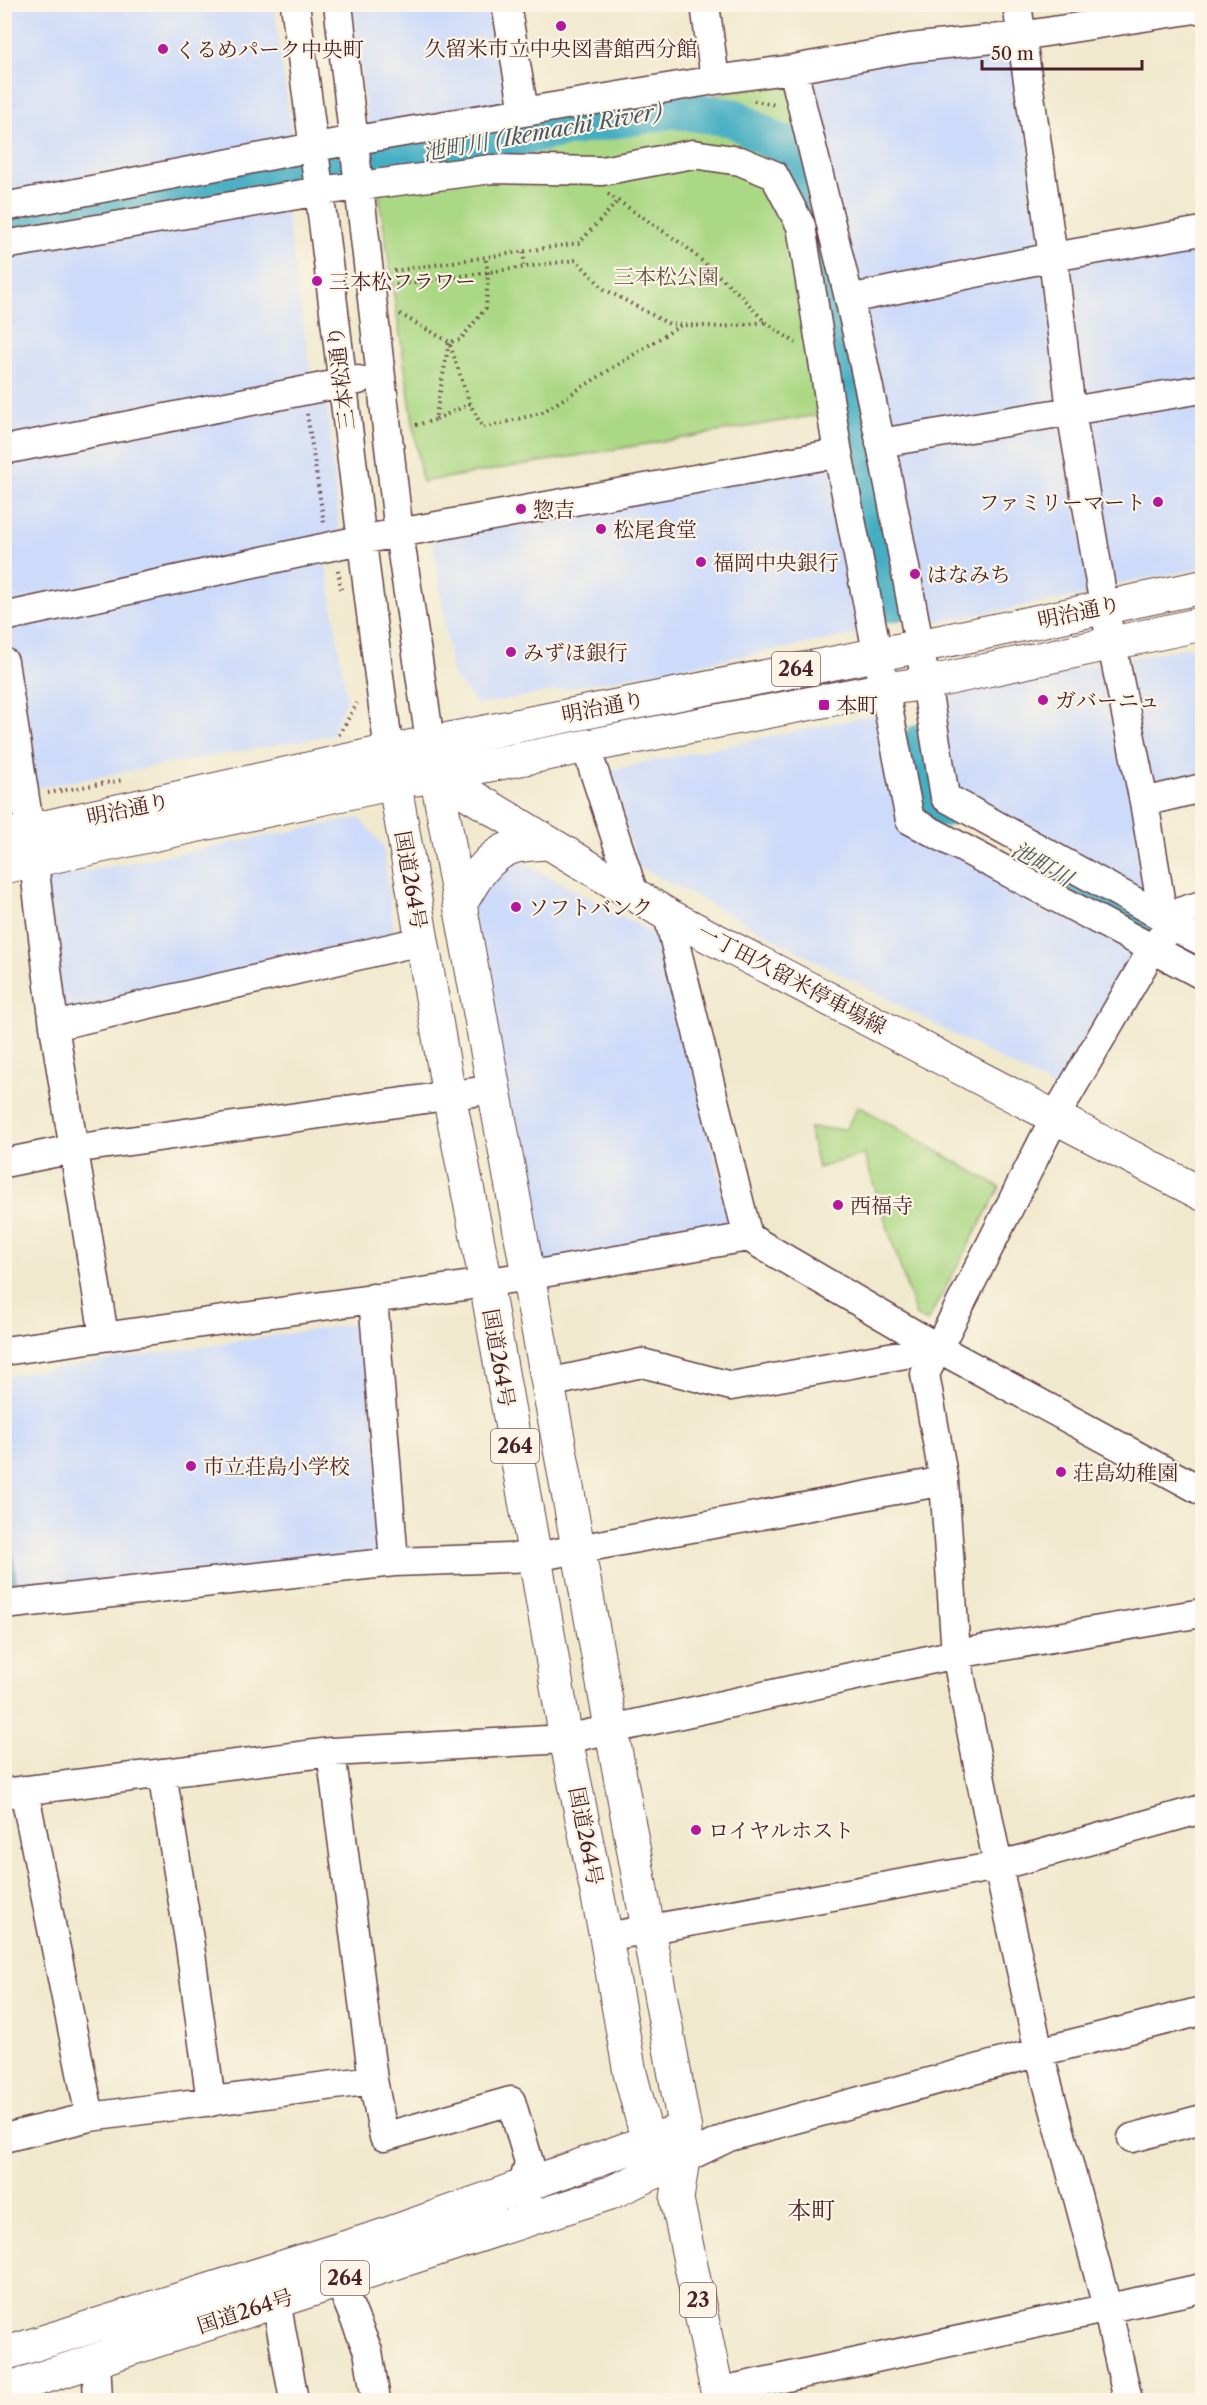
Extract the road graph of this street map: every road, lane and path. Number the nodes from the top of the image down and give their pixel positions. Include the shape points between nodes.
1 (295, 4) edge
2 (338, 4) edge
3 (506, 4) edge
4 (705, 4) edge
5 (1017, 4) edge
6 (1203, 8) edge
7 (1020, 36) junction
8 (793, 69) junction
9 (715, 80) junction
10 (524, 112) junction
11 (353, 141) junction
12 (314, 147) junction
13 (358, 186) junction
14 (320, 191) junction
15 (605, 192) dead end
16 (618, 201) junction
17 (4, 207) edge
18 (1203, 231) edge
19 (4, 245) edge
20 (523, 252) junction
21 (1053, 257) junction
22 (486, 258) junction
23 (525, 267) junction
24 (394, 272) dead end
25 (488, 272) junction
26 (396, 285) dead end
27 (849, 299) junction
28 (400, 314) dead end
29 (765, 322) junction
30 (682, 325) junction
31 (449, 342) junction
32 (803, 348) dead end
33 (381, 375) junction
34 (341, 384) junction
35 (1203, 389) edge
36 (470, 404) junction
37 (306, 405) dead end
38 (1071, 411) junction
39 (435, 420) junction
40 (416, 425) dead end
41 (880, 443) junction
42 (4, 450) edge
43 (837, 453) junction
44 (324, 525) dead end
45 (399, 533) junction
46 (360, 540) junction
47 (338, 570) dead end
48 (1203, 586) edge
49 (341, 594) dead end
50 (1104, 606) junction
51 (4, 617) edge
52 (1203, 624) edge
53 (1112, 642) junction
54 (920, 646) junction
55 (878, 653) junction
56 (4, 662) edge
57 (927, 683) junction
58 (885, 689) junction
59 (359, 700) dead end
60 (430, 741) junction
61 (334, 743) dead end
62 (586, 747) junction
63 (389, 751) junction
64 (437, 775) junction
65 (129, 779) dead end
66 (394, 783) junction
67 (1203, 788) edge
68 (38, 795) dead end
69 (1144, 802) junction
70 (548, 843) junction
71 (18, 849) edge
72 (634, 894) junction
73 (461, 903) junction
74 (1203, 905) edge
75 (668, 915) junction
76 (1167, 921) junction
77 (1203, 940) edge
78 (422, 941) junction
79 (1153, 948) junction
80 (1203, 975) edge
81 (54, 1026) junction
82 (495, 1089) junction
83 (449, 1095) junction
84 (1055, 1117) junction
85 (73, 1149) junction
86 (4, 1163) edge
87 (1203, 1194) edge
88 (748, 1237) junction
89 (529, 1275) junction
90 (486, 1282) junction
91 (373, 1298) junction
92 (104, 1336) junction
93 (938, 1348) junction
94 (4, 1351) edge
95 (548, 1383) junction
96 (944, 1481) junction
97 (1203, 1491) edge
98 (578, 1549) junction
99 (535, 1557) junction
100 (394, 1562) junction
101 (4, 1605) edge
102 (1203, 1613) edge
103 (956, 1654) junction
104 (610, 1730) junction
105 (566, 1739) junction
106 (331, 1752) junction
107 (162, 1773) junction
108 (14, 1792) edge
109 (1203, 1809) edge
110 (998, 1866) junction
111 (647, 1930) junction
112 (606, 1937) junction
113 (1203, 2011) edge
114 (1039, 2052) junction
115 (373, 2080) junction
116 (211, 2102) junction
117 (90, 2116) junction
118 (1203, 2119) edge
119 (4, 2138) edge
120 (1132, 2138) dead end
121 (647, 2140) junction
122 (675, 2154) junction
123 (523, 2185) junction
124 (531, 2218) junction
125 (339, 2281) junction
126 (1203, 2288) edge
127 (276, 2301) junction
128 (1107, 2307) junction
129 (4, 2354) edge
130 (96, 2360) junction
131 (4, 2390) edge
132 (718, 2396) edge
133 (98, 2400) edge
134 (294, 2400) edge
135 (376, 2400) edge
136 (1128, 2400) edge

1 - 12 street, 三本松通り
2 - 11 street, 三本松通り
3 - 10 street
4 - 9 street
5 - 7 street
6 - 7 street
7 - 8 street via 910,48
7 - 21 street
8 - 9 street
8 - 27 street
9 - 10 street
10 - 11 street
11 - 12 street
11 - 13 street, 三本松通り
12 - 14 street, 三本松通り
12 - 17 street
13 - 14 street
13 - 33 street, 三本松通り
13 - 43 street via 492,169 602,171 693,154 740,161 774,175 801,226
14 - 19 street
14 - 34 street, 三本松通り
15 - 16 path
16 - 20 path via 579,243
16 - 29 path via 685,246
18 - 21 street
20 - 22 path
20 - 23 path
21 - 27 street
21 - 38 street
22 - 24 path
22 - 25 path
23 - 25 path
23 - 30 path via 576,260 604,289 669,324
25 - 26 path
25 - 31 path via 486,308 460,340
27 - 41 street
28 - 31 path
29 - 30 path via 722,327
29 - 32 path
30 - 36 path via 541,413 483,428
31 - 36 path
31 - 39 path
33 - 34 street
33 - 45 street, 三本松通り
34 - 42 street
34 - 46 street, 三本松通り
35 - 38 street
36 - 39 path
37 - 44 path
38 - 41 street
38 - 50 street
39 - 40 path
41 - 54 street
43 - 45 street
43 - 55 street
45 - 46 street
45 - 60 street, 三本松通り
46 - 51 street
46 - 63 street, 三本松通り
47 - 49 path
48 - 50 main road, 明治通り / 264
50 - 53 street
50 - 54 main road, 明治通り / 264
52 - 53 main road, 明治通り / 264
53 - 57 main road, 明治通り / 264
53 - 69 street
54 - 55 main road, 明治通り / 264
54 - 57 street
55 - 58 street
55 - 60 main road, 明治通り / 264
56 - 71 street
57 - 58 main road, 明治通り / 264
57 - 76 street via 945,797
58 - 62 main road, 明治通り / 264
58 - 79 street via 910,820
59 - 61 path
60 - 63 main road, 明治通り / 264
60 - 64 main road, 国道264号 / 264
62 - 64 main road, 明治通り / 264
62 - 72 street
63 - 64 main road, 一丁田久留米停車場線
63 - 66 main road, 国道264号 / 264
63 - 71 main road, 明治通り
64 - 66 main road, 明治通り / 264
64 - 70 main road, 一丁田久留米停車場線
64 - 73 main road, 国道264号 / 264
65 - 68 path
66 - 71 main road, 明治通り
66 - 78 main road, 国道264号 / 264
67 - 69 street
69 - 76 street
70 - 72 main road, 一丁田久留米停車場線
70 - 73 main road via 510,848 488,863
71 - 81 street
72 - 75 main road, 一丁田久留米停車場線
73 - 82 main road, 国道264号 / 264
74 - 76 street
75 - 84 main road, 一丁田久留米停車場線
75 - 88 street
76 - 77 street
76 - 79 street
78 - 81 street
78 - 83 main road, 国道264号 / 264
79 - 80 street
79 - 84 street
81 - 85 street
82 - 83 street
82 - 89 main road, 国道264号 / 264
83 - 85 street
83 - 90 main road, 国道264号 / 264
84 - 87 main road, 一丁田久留米停車場線
84 - 93 street
85 - 86 street
85 - 92 street
88 - 89 street
88 - 93 street
89 - 90 street
89 - 95 main road, 国道264号 / 264
90 - 91 street
90 - 99 main road, 国道264号 / 264
91 - 92 street
91 - 100 street
92 - 94 street
93 - 95 street via 731,1386 642,1363
93 - 96 street via 925,1374
93 - 97 street
95 - 98 main road, 国道264号 / 264
96 - 98 street
96 - 103 street
98 - 99 street
98 - 104 main road, 国道264号 / 264
99 - 100 street
99 - 105 main road, 国道264号 / 264
100 - 101 street
102 - 103 street
103 - 104 street
103 - 110 street
104 - 105 street
104 - 111 main road, 国道264号 / 264
105 - 106 street
105 - 112 main road, 国道264号 / 264
106 - 107 street
106 - 115 street
107 - 108 street
107 - 116 street
108 - 117 street
109 - 110 street
110 - 111 street
110 - 114 street
111 - 112 street
111 - 122 main road, 国道264号 / 264
112 - 121 main road, 国道264号 / 264 via 630,2073
113 - 114 street
114 - 122 street
114 - 128 street
115 - 116 street
115 - 123 street via 384,2137 512,2101 530,2162
116 - 117 street
117 - 119 street
118 - 120 street
121 - 122 main road, 国道264号 / 264
121 - 123 main road, 国道264号 / 264
122 - 124 main road, 国道264号 / 264 via 610,2193
122 - 132 main road, 23 via 676,2199
123 - 124 street
123 - 129 main road, 国道264号 / 264 via 379,2237
124 - 125 main road, 国道264号 / 264
125 - 127 main road, 国道264号 / 264
125 - 135 street via 368,2351
126 - 128 street
127 - 130 main road, 国道264号 / 264
127 - 134 street
128 - 132 street
128 - 136 street
130 - 131 main road, 国道264号 / 264
130 - 133 street

